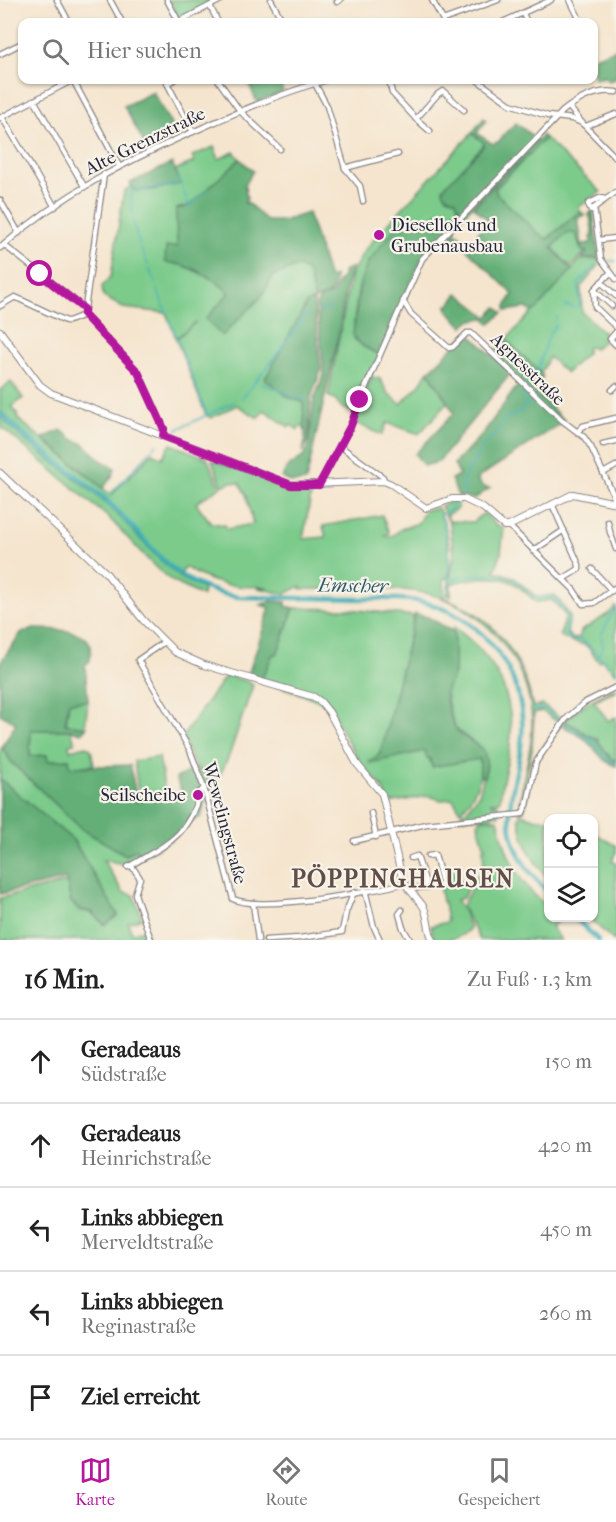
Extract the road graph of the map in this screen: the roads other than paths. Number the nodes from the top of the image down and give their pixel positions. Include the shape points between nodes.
1 (57, 0) edge
2 (110, 0) edge
3 (167, 0) edge
4 (221, 0) edge
5 (271, 0) edge
6 (432, 0) edge
7 (483, 0) edge
8 (498, 0) edge
9 (551, 0) edge
10 (570, 0) edge
11 (210, 6) junction
12 (485, 6) junction
13 (523, 14) junction
14 (64, 18) edge
15 (120, 18) edge
16 (177, 18) edge
17 (187, 18) edge
18 (216, 18) edge
19 (281, 18) edge
20 (442, 18) edge
21 (452, 18) edge
22 (513, 18) edge
23 (525, 18) edge
24 (579, 18) edge
25 (18, 45) edge
26 (0, 54) edge
27 (65, 84) edge
28 (75, 84) edge
29 (168, 84) edge
30 (221, 84) edge
31 (309, 84) edge
32 (315, 84) edge
33 (390, 84) edge
34 (482, 84) edge
35 (614, 92) edge
36 (616, 99) edge
37 (34, 100) junction
38 (569, 107) junction
39 (464, 110) dead end
40 (240, 111) junction
41 (616, 114) edge
42 (1, 117) edge
43 (558, 117) junction
44 (416, 119) junction
45 (584, 124) junction
46 (430, 131) dead end
47 (193, 132) junction
48 (280, 149) dead end
49 (398, 154) dead end
50 (616, 158) edge
51 (119, 166) junction
52 (345, 168) junction
53 (104, 174) junction
54 (84, 186) junction
55 (616, 192) edge
56 (0, 200) edge
57 (363, 201) dead end
58 (55, 207) junction
59 (19, 233) junction
60 (616, 238) edge
61 (598, 240) junction
62 (2, 247) edge
63 (610, 273) junction
64 (616, 279) edge
65 (601, 282) junction
66 (594, 290) junction
67 (616, 296) edge
68 (403, 302) junction
69 (0, 306) edge
70 (612, 306) dead end
71 (84, 312) junction
72 (616, 327) edge
73 (0, 331) edge
74 (616, 332) edge
75 (616, 345) edge
76 (616, 418) edge
77 (578, 431) junction
78 (163, 436) junction
79 (616, 441) edge
80 (603, 444) dead end
81 (340, 446) junction
82 (616, 466) edge
83 (0, 473) edge
84 (603, 473) junction
85 (384, 481) junction
86 (319, 485) junction
87 (615, 502) edge
88 (552, 504) junction
89 (608, 522) dead end
90 (509, 526) junction
91 (564, 530) junction
92 (616, 549) edge
93 (533, 551) junction
94 (592, 569) dead end
95 (563, 579) junction
96 (614, 589) edge
97 (164, 642) junction
98 (616, 687) edge
99 (204, 788) junction
100 (371, 813) dead end
101 (392, 833) junction
102 (376, 837) junction
103 (354, 841) dead end
104 (429, 856) dead end
105 (411, 858) dead end
106 (406, 886) junction
107 (427, 887) junction
108 (365, 890) junction
109 (354, 892) junction
110 (253, 903) junction
111 (402, 910) dead end
112 (151, 940) edge
113 (258, 940) edge
114 (266, 940) edge
115 (380, 940) edge
116 (410, 940) edge
117 (433, 940) edge

1 - 14 street
2 - 15 street
3 - 16 street
4 - 11 street
5 - 19 street
6 - 20 street
7 - 12 street
8 - 12 street
9 - 13 street
10 - 24 street
11 - 17 street
11 - 18 street
12 - 21 street
13 - 22 street
13 - 23 street
25 - 26 street
27 - 37 street
28 - 51 street
29 - 47 street
30 - 40 street
31 - 40 street, Alte Grenzstraße
32 - 52 street via 327,106
33 - 44 street via 392,93
34 - 43 street via 510,104
35 - 36 street
35 - 38 street via 595,94
37 - 42 street
37 - 54 street
38 - 43 street
38 - 45 street
39 - 44 street via 443,91
40 - 47 street, Alte Grenzstraße
40 - 48 street
41 - 45 street
42 - 58 street
43 - 45 street
43 - 68 street via 422,259
44 - 46 street
45 - 50 street
47 - 51 street, Alte Grenzstraße
49 - 52 street
51 - 53 street, Alte Grenzstraße
52 - 57 street via 360,186
53 - 54 street, Alte Grenzstraße
53 - 71 street
54 - 58 street, Alte Grenzstraße
55 - 61 street via 588,204 591,210 594,208
56 - 59 street
58 - 59 street, Alte Grenzstraße
59 - 62 street, Alte Grenzstraße
60 - 61 street
61 - 63 street via 601,259
62 - 71 street
63 - 64 street
63 - 65 street
65 - 66 street
65 - 67 street
66 - 70 street
66 - 72 street via 595,307
68 - 77 street, Agnesstraße via 449,348 471,333
68 - 81 street
69 - 71 street via 15,297 66,321
71 - 78 street via 138,372 164,429
73 - 78 main road via 44,389
74 - 75 street via 609,339
76 - 77 street via 583,426
77 - 84 street, Agnesstraße
78 - 86 main road via 291,485
79 - 80 street
81 - 85 street
81 - 86 street
82 - 84 street
83 - 97 main road via 106,573
84 - 87 street, Agnesstraße
85 - 86 main road
85 - 90 main road via 425,508 464,499
87 - 88 main road via 573,494
88 - 90 main road
88 - 91 street
89 - 92 street
90 - 93 street
91 - 93 street
91 - 95 street via 579,569
93 - 95 street
94 - 96 street
95 - 96 street via 587,605
97 - 99 street, Wewelingstraße via 138,660 190,750
97 - 101 main road via 175,652 204,665 321,702 357,764 382,794
98 - 101 street via 584,703 566,719 536,762 522,814 426,824
99 - 110 street, Wewelingstraße via 231,896 235,901
99 - 112 street via 178,835 130,866 140,878 135,894
100 - 102 street
101 - 102 street
101 - 106 main road
102 - 103 street
104 - 107 street via 435,855 444,884
105 - 107 street via 417,856
106 - 107 street
106 - 108 street
106 - 117 main road via 423,907
108 - 109 street
108 - 115 street
109 - 110 street via 267,905
109 - 114 street via 342,932
110 - 113 street
111 - 116 street via 399,914

